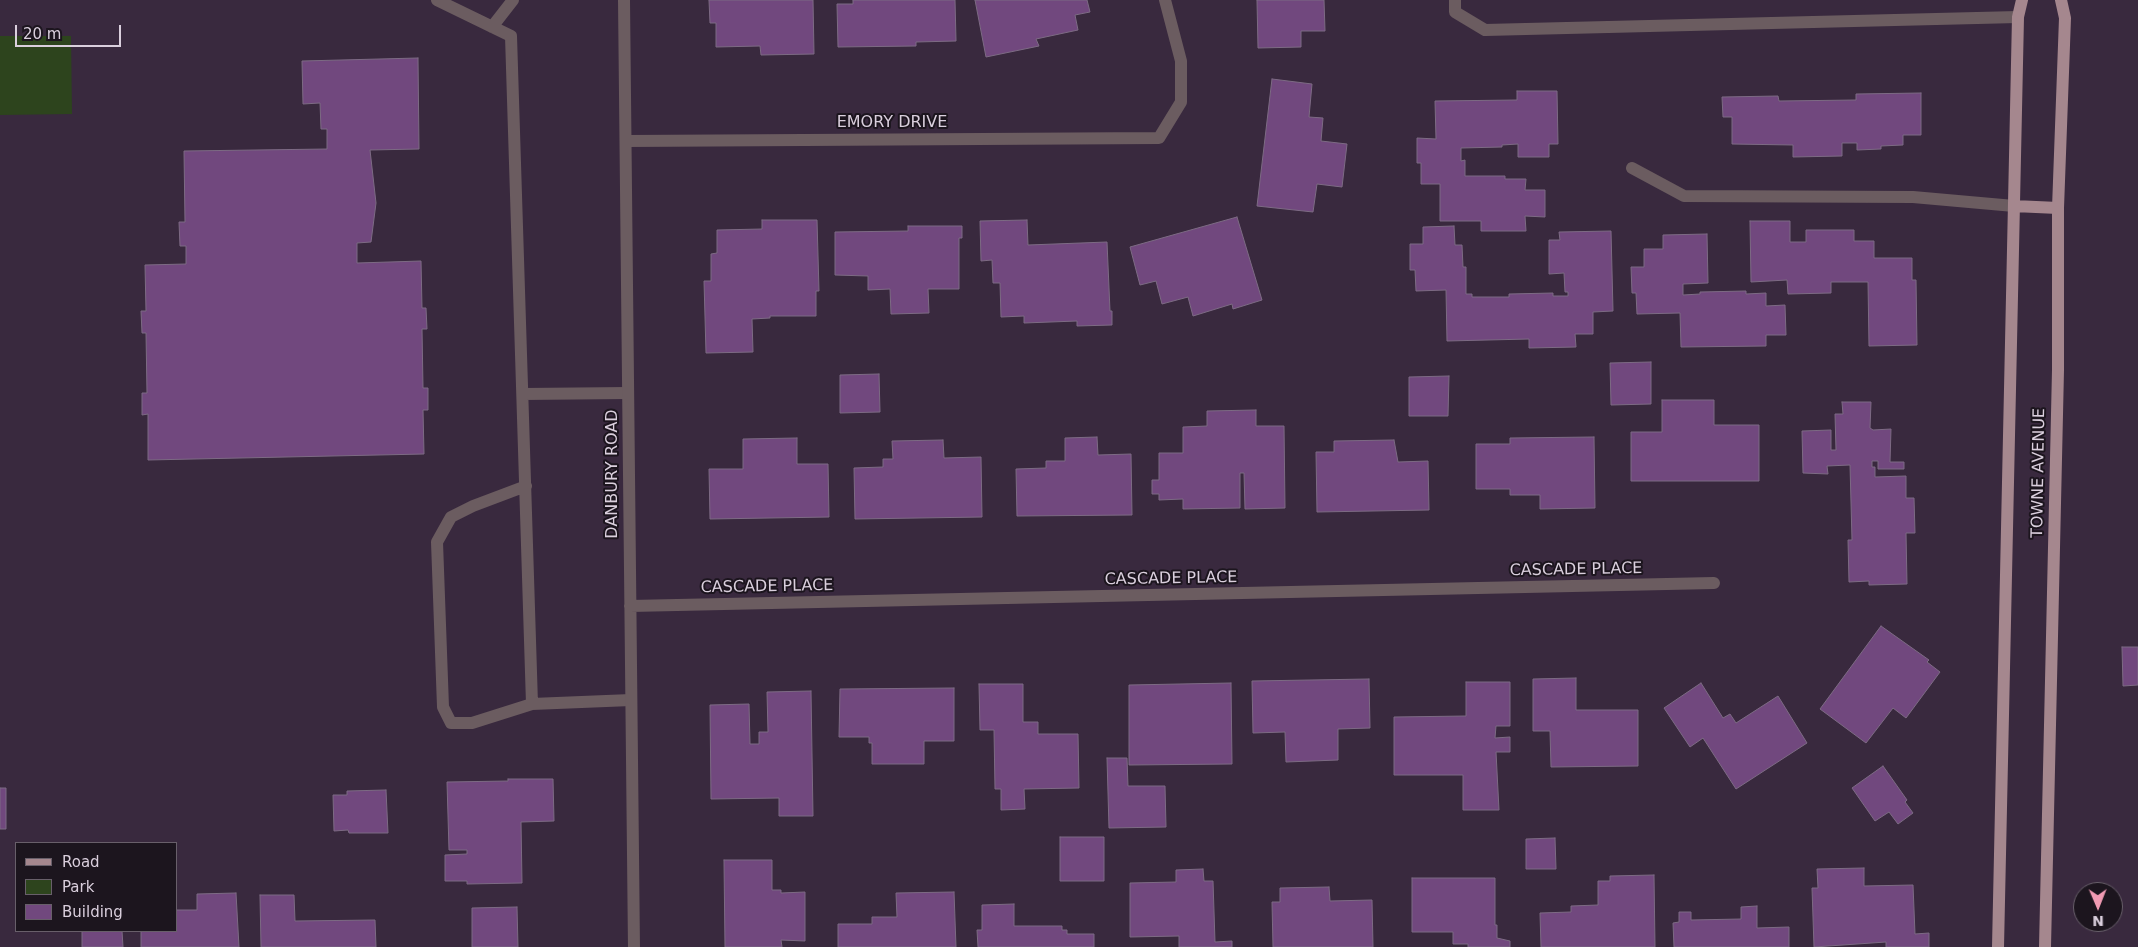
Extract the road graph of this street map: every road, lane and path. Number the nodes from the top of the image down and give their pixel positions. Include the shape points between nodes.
1 (437, 0) edge
2 (513, 0) edge
3 (624, 0) edge
4 (1165, 0) edge
5 (1455, 0) edge
6 (2022, 0) edge
7 (2061, 0) edge
8 (2018, 17) junction
9 (492, 27) junction
10 (626, 141) junction
11 (1632, 168) dead end
12 (2014, 206) junction
13 (2058, 208) junction
14 (628, 393) junction
15 (523, 394) junction
16 (526, 486) junction
17 (1714, 583) dead end
18 (630, 606) junction
19 (631, 700) junction
20 (532, 704) junction
21 (634, 947) edge
22 (1998, 947) edge
23 (2045, 947) edge

1 - 9 street
2 - 9 street
3 - 10 street, DANBURY ROAD
4 - 10 street, EMORY DRIVE via 1181,62 1181,102 1159,138
5 - 8 street via 1455,12 1486,30
6 - 8 main road, TOWNE AVENUE
7 - 13 main road, TOWNE AVENUE via 2065,18
8 - 12 main road, TOWNE AVENUE
9 - 15 street via 510,36
10 - 14 street, DANBURY ROAD
11 - 12 street via 1684,196 1913,197
12 - 13 main road
12 - 22 main road, TOWNE AVENUE
13 - 23 main road, TOWNE AVENUE via 2058,370
14 - 15 street
14 - 18 street, DANBURY ROAD
15 - 16 street
16 - 20 street
16 - 20 street via 450,517 437,542 443,707 451,724 472,723
17 - 18 street, CASCADE PLACE
18 - 19 street, DANBURY ROAD
19 - 20 street
19 - 21 street, DANBURY ROAD

